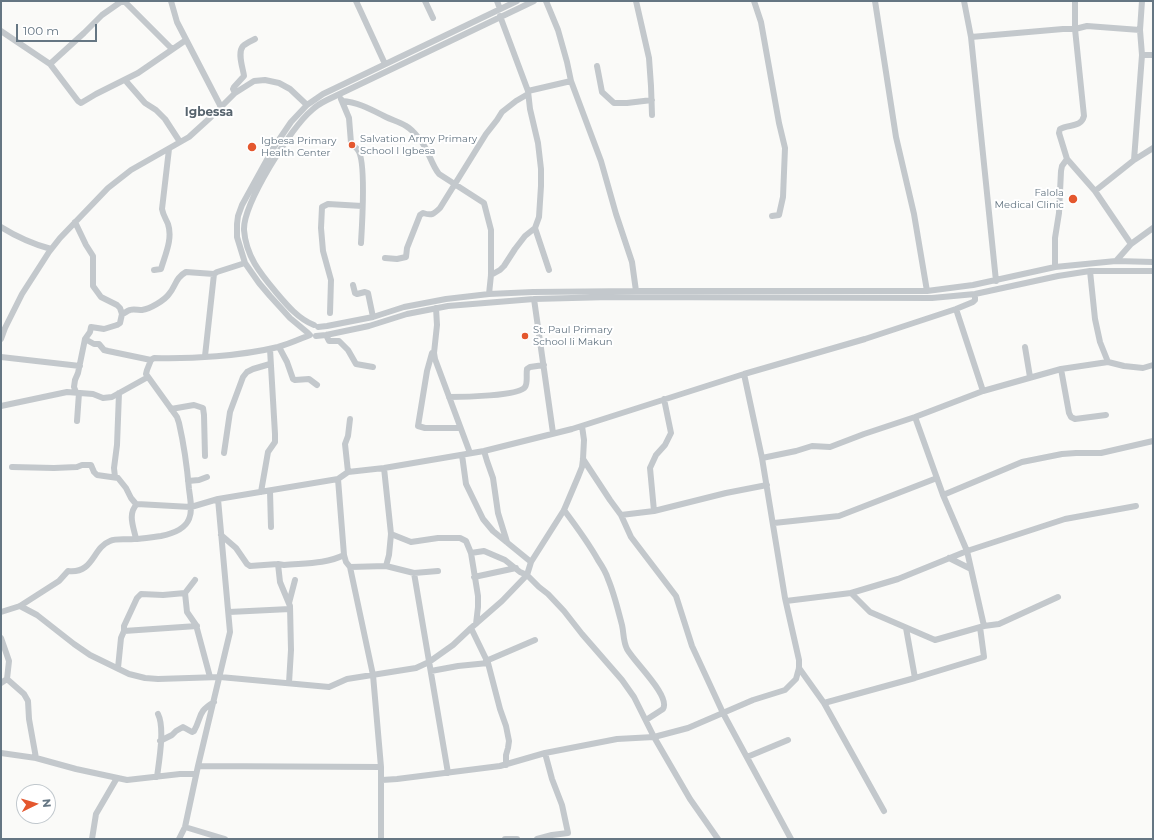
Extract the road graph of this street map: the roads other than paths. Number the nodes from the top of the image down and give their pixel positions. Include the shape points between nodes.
1 (123, 1) edge
2 (171, 1) edge
3 (356, 1) edge
4 (425, 1) edge
5 (497, 1) edge
6 (517, 1) edge
7 (534, 1) edge
8 (546, 1) edge
9 (636, 1) edge
10 (754, 1) edge
11 (875, 1) edge
12 (964, 1) edge
13 (1075, 1) edge
14 (1142, 1) edge
15 (500, 9) junction
16 (500, 16) junction
17 (433, 18) dead end
18 (1075, 29) junction
19 (1140, 30) junction
20 (1, 31) edge
21 (971, 37) junction
22 (255, 39) dead end
23 (186, 40) junction
24 (172, 49) junction
25 (1142, 55) junction
26 (1153, 55) edge
27 (50, 64) junction
28 (385, 64) junction
29 (597, 66) dead end
30 (125, 80) junction
31 (571, 81) junction
32 (528, 92) junction
33 (235, 93) junction
34 (338, 94) junction
35 (652, 100) junction
36 (342, 101) junction
37 (307, 105) junction
38 (221, 108) junction
39 (652, 115) dead end
40 (180, 142) junction
41 (1153, 148) edge
42 (169, 149) junction
43 (1067, 159) junction
44 (1134, 160) junction
45 (454, 184) junction
46 (1095, 191) junction
47 (362, 206) junction
48 (772, 216) dead end
49 (75, 222) junction
50 (1, 227) edge
51 (535, 228) junction
52 (1153, 228) edge
53 (361, 243) dead end
54 (1131, 244) junction
55 (51, 249) junction
56 (385, 258) dead end
57 (1116, 261) junction
58 (1153, 262) edge
59 (245, 263) junction
60 (1055, 267) junction
61 (154, 270) dead end
62 (549, 270) dead end
63 (1090, 271) junction
64 (1153, 271) edge
65 (214, 274) junction
66 (491, 275) junction
67 (996, 281) junction
68 (353, 285) dead end
69 (636, 290) junction
70 (927, 291) junction
71 (489, 294) junction
72 (975, 294) junction
73 (534, 299) junction
74 (436, 308) junction
75 (956, 310) junction
76 (330, 313) dead end
77 (122, 314) junction
78 (373, 317) junction
79 (316, 326) junction
80 (3, 327) edge
81 (311, 335) junction
82 (326, 335) junction
83 (1, 339) edge
84 (85, 339) junction
85 (279, 347) junction
86 (1025, 347) dead end
87 (270, 349) junction
88 (434, 353) junction
89 (205, 356) junction
90 (1, 357) edge
91 (151, 360) junction
92 (1108, 362) junction
93 (270, 364) junction
94 (544, 365) junction
95 (1153, 365) edge
96 (80, 366) junction
97 (373, 367) dead end
98 (1061, 369) junction
99 (744, 374) junction
100 (148, 377) junction
101 (1030, 377) junction
102 (317, 385) dead end
103 (983, 391) junction
104 (77, 393) junction
105 (120, 393) junction
106 (449, 397) junction
107 (664, 399) junction
108 (1, 406) edge
109 (171, 409) junction
110 (1106, 415) dead end
111 (915, 417) junction
112 (350, 419) dead end
113 (77, 421) dead end
114 (582, 426) junction
115 (460, 428) junction
116 (553, 433) junction
117 (1153, 441) edge
118 (484, 451) junction
119 (224, 453) dead end
120 (470, 453) junction
121 (462, 455) junction
122 (205, 456) dead end
123 (762, 458) junction
124 (583, 459) junction
125 (12, 467) dead end
126 (384, 468) junction
127 (348, 472) junction
128 (115, 477) junction
129 (207, 477) dead end
130 (937, 478) junction
131 (338, 479) junction
132 (188, 481) junction
133 (766, 486) junction
134 (270, 491) junction
135 (261, 492) junction
136 (943, 495) junction
137 (218, 499) junction
138 (136, 504) junction
139 (1136, 506) dead end
140 (190, 507) junction
141 (564, 510) junction
142 (654, 510) junction
143 (621, 515) junction
144 (774, 523) junction
145 (270, 527) dead end
146 (391, 534) junction
147 (221, 535) junction
148 (136, 539) junction
149 (508, 544) junction
150 (967, 551) junction
151 (471, 553) junction
152 (344, 555) junction
153 (949, 558) junction
154 (531, 562) junction
155 (278, 564) junction
156 (386, 566) junction
157 (350, 567) junction
158 (516, 568) junction
159 (971, 569) junction
160 (438, 571) dead end
161 (414, 573) junction
162 (527, 575) junction
163 (474, 576) junction
164 (195, 580) dead end
165 (295, 580) dead end
166 (851, 592) junction
167 (185, 593) junction
168 (1058, 598) dead end
169 (786, 601) junction
170 (20, 606) junction
171 (290, 606) junction
172 (1, 612) edge
173 (229, 612) junction
174 (476, 624) junction
175 (197, 626) junction
176 (982, 626) junction
177 (471, 628) junction
178 (906, 628) junction
179 (124, 631) junction
180 (1, 638) edge
181 (535, 640) dead end
182 (429, 662) junction
183 (487, 662) junction
184 (118, 668) junction
185 (799, 668) junction
186 (430, 671) junction
187 (373, 675) junction
188 (210, 677) junction
189 (220, 677) junction
190 (915, 678) junction
191 (7, 679) junction
192 (1, 683) edge
193 (289, 683) junction
194 (214, 702) junction
195 (824, 703) junction
196 (722, 713) junction
197 (158, 714) dead end
198 (646, 720) junction
199 (654, 737) junction
200 (788, 740) dead end
201 (160, 741) junction
202 (1, 753) edge
203 (545, 753) junction
204 (747, 757) junction
205 (36, 758) junction
206 (506, 765) junction
207 (198, 766) junction
208 (381, 767) junction
209 (448, 773) junction
210 (196, 774) junction
211 (157, 776) junction
212 (117, 778) junction
213 (382, 780) junction
214 (884, 811) dead end
215 (185, 827) junction
216 (198, 831) junction
217 (92, 839) edge
218 (179, 839) edge
219 (200, 839) edge
220 (225, 839) edge
221 (381, 839) edge
222 (505, 839) edge
223 (517, 839) edge
224 (539, 839) edge
225 (718, 839) edge
226 (791, 839) edge

1 - 24 street
1 - 27 street via 102,15
2 - 23 street
3 - 28 street
4 - 17 street
5 - 15 street
6 - 15 street
7 - 16 street
8 - 31 street via 558,30
9 - 35 street via 649,58
10 - 48 street via 761,22 785,148 783,197 779,215
11 - 70 street via 896,137 914,214
12 - 21 street
13 - 18 street
14 - 19 street
15 - 28 street
16 - 32 street
16 - 34 street
18 - 19 street via 1087,26
18 - 21 street
18 - 43 street via 1084,116 1080,124 1060,129
19 - 25 street
20 - 27 street
21 - 67 street
22 - 33 street via 244,45 240,51 244,76 234,87
23 - 24 street
23 - 38 street
24 - 30 street
25 - 26 street
25 - 44 street
27 - 30 street via 81,103
28 - 37 street via 323,94
29 - 35 street via 602,92 614,103
30 - 40 street via 145,103 165,119
31 - 32 street
31 - 69 street via 632,262
32 - 45 street via 502,112
32 - 51 street via 541,169 539,217
33 - 37 street via 254,81 272,81 290,89
33 - 38 street
34 - 36 street
34 - 79 street via 322,102 297,126 257,191 249,207 244,227 251,259 263,276 294,311 305,321
35 - 39 street
36 - 45 street via 365,106 406,126 418,137 431,157 434,168
36 - 47 street via 349,118 351,143 358,150 361,163
37 - 59 street via 291,122 274,148 242,205 238,216 237,237
38 - 40 street
40 - 42 street
41 - 44 street
42 - 49 street via 131,170 108,188
42 - 61 street via 162,209 169,226 169,243 161,269
43 - 46 street
43 - 60 street via 1061,171
44 - 46 street
45 - 56 street via 438,210 430,215 420,215 406,257
45 - 66 street via 484,203 491,227
46 - 54 street
47 - 53 street
47 - 76 street via 328,204 322,207 323,251 331,280
49 - 55 street
49 - 77 street via 93,256 93,286 101,297 117,305
50 - 55 street via 16,236
51 - 62 street
51 - 66 street via 524,236 504,266
52 - 54 street
54 - 57 street
55 - 80 street
57 - 58 street
57 - 60 street
59 - 65 street
59 - 81 street via 290,318
60 - 67 street
63 - 64 street
63 - 72 street
63 - 92 street via 1095,319
65 - 77 street via 186,272 177,278 171,293 163,300 148,309 130,310
65 - 89 street
66 - 71 street
67 - 70 street
68 - 78 street via 355,293 368,293
69 - 70 street
69 - 71 street
71 - 78 street via 416,304
72 - 73 street via 932,298
72 - 75 street via 973,302
73 - 74 street
73 - 94 street
74 - 82 street
74 - 88 street
75 - 99 street
75 - 103 street
77 - 84 street via 117,325 104,329 91,327
78 - 79 street
79 - 81 street via 319,332
79 - 81 street via 309,327
80 - 83 street
81 - 82 street
81 - 85 street
82 - 97 street via 329,341 339,341 356,364
84 - 91 street via 99,344 104,350
84 - 96 street
85 - 87 street
85 - 102 street via 293,378 309,379
86 - 101 street
87 - 89 street
87 - 93 street
88 - 106 street
88 - 115 street via 427,371 418,426
89 - 91 street
90 - 96 street
91 - 100 street via 146,370
92 - 95 street via 1137,368
92 - 98 street
93 - 119 street via 253,369 243,377 230,412
93 - 135 street via 275,442 268,452
94 - 106 street via 527,369 526,386 522,390 493,396
94 - 116 street
96 - 104 street via 74,387
98 - 101 street
98 - 110 street via 1069,413 1072,417 1074,419
99 - 107 street
99 - 123 street
100 - 105 street
100 - 109 street
101 - 103 street
103 - 111 street
104 - 105 street via 104,398
104 - 108 street via 68,392
104 - 113 street
105 - 128 street
106 - 115 street
107 - 114 street
107 - 142 street via 671,433 650,468
109 - 122 street via 194,405 203,408
109 - 132 street via 177,417
111 - 123 street via 830,447 812,446
111 - 130 street
112 - 127 street via 345,444
114 - 116 street
114 - 124 street
115 - 120 street
116 - 118 street
117 - 136 street via 1101,453 1062,454 1022,462
118 - 120 street
118 - 149 street
120 - 121 street
121 - 126 street
121 - 149 street via 466,484 483,519
123 - 133 street
124 - 141 street
124 - 143 street
125 - 128 street via 54,468 82,464 90,465 97,475
126 - 127 street
126 - 146 street
127 - 131 street
128 - 138 street
129 - 132 street
130 - 136 street
130 - 144 street via 839,516
131 - 134 street
131 - 152 street
132 - 140 street
133 - 142 street
133 - 144 street
134 - 135 street
134 - 145 street
135 - 137 street
136 - 150 street
137 - 140 street
137 - 147 street
138 - 140 street
138 - 148 street via 131,521
139 - 150 street via 1065,519
140 - 148 street via 187,523 175,532
141 - 154 street
141 - 198 street via 586,540 608,578 628,650 652,680 665,702 664,709
142 - 143 street
143 - 196 street via 631,537 676,596 692,646
144 - 169 street
146 - 151 street via 411,542 460,538 466,541
146 - 156 street
147 - 155 street via 236,548 250,566
147 - 173 street
148 - 170 street via 114,539 107,542 87,567 68,571 59,581
149 - 154 street
150 - 153 street
150 - 159 street
151 - 158 street via 484,551 506,560
151 - 163 street
152 - 155 street via 325,561
152 - 157 street
153 - 159 street
153 - 166 street via 898,579
154 - 162 street
155 - 171 street via 280,582
156 - 157 street
156 - 161 street
157 - 187 street
158 - 162 street
158 - 163 street
159 - 176 street
160 - 161 street
161 - 182 street
162 - 174 street
162 - 198 street via 564,611 622,680
163 - 174 street via 478,603
164 - 167 street
165 - 171 street
166 - 169 street
166 - 178 street via 870,612
167 - 175 street via 187,612
167 - 179 street via 141,594 124,626
168 - 176 street via 999,624
169 - 185 street
170 - 172 street
170 - 184 street via 37,615 90,655
171 - 173 street
171 - 193 street
173 - 189 street via 229,638
174 - 177 street
175 - 179 street
175 - 188 street
176 - 178 street via 935,640
176 - 190 street via 984,657
177 - 182 street
177 - 183 street
178 - 190 street
179 - 184 street
180 - 191 street via 9,661
181 - 183 street
182 - 186 street
182 - 187 street via 416,668
183 - 186 street
183 - 206 street via 508,734
184 - 188 street via 145,678
185 - 195 street
185 - 196 street via 796,679 784,690
186 - 209 street
187 - 193 street via 347,679 329,686
187 - 208 street
188 - 189 street
189 - 193 street
189 - 194 street
190 - 195 street
191 - 192 street
191 - 205 street via 28,701
194 - 201 street via 204,708 194,731 183,727
194 - 207 street
195 - 214 street
196 - 199 street via 688,728
196 - 204 street
197 - 201 street
198 - 199 street
199 - 203 street via 617,739
199 - 225 street via 690,799
200 - 204 street
201 - 211 street
202 - 205 street
203 - 206 street
203 - 224 street via 568,833
204 - 226 street
205 - 212 street via 76,770
206 - 209 street
207 - 208 street
207 - 210 street
208 - 213 street
209 - 213 street
210 - 211 street
210 - 215 street
211 - 212 street via 134,780
212 - 217 street via 96,814
213 - 221 street
215 - 216 street
215 - 218 street
216 - 219 street
216 - 220 street
222 - 223 street

